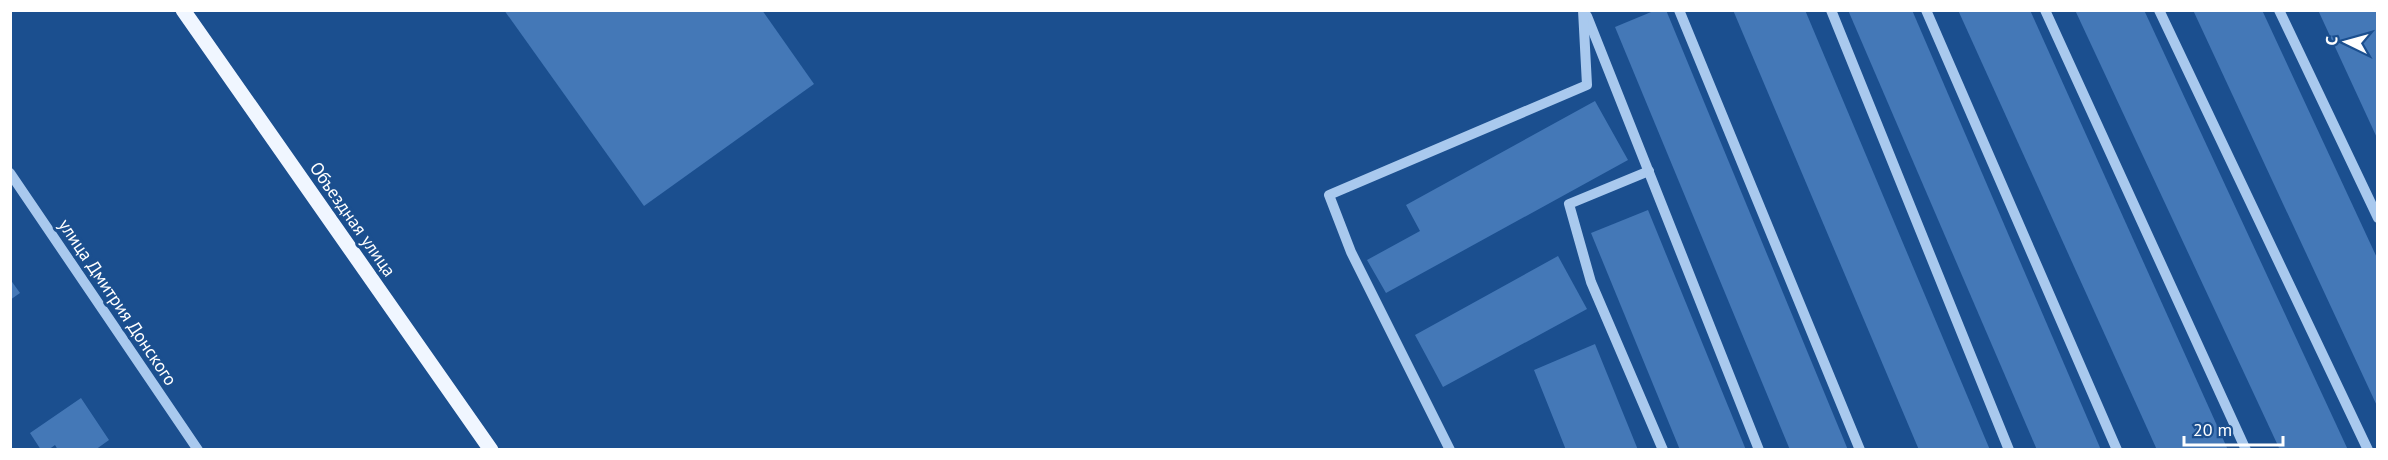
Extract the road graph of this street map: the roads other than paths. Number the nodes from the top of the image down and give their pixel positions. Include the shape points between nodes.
1 (183, 10) edge
2 (1584, 10) edge
3 (1679, 10) edge
4 (1831, 10) edge
5 (1926, 10) edge
6 (2044, 10) edge
7 (2159, 10) edge
8 (2279, 10) edge
9 (1649, 171) junction
10 (10, 173) edge
11 (2378, 218) edge
12 (198, 450) edge
13 (490, 450) edge
14 (1450, 450) edge
15 (1663, 450) edge
16 (1759, 450) edge
17 (1860, 450) edge
18 (2009, 450) edge
19 (2117, 450) edge
20 (2246, 450) edge
21 (2368, 450) edge

1 - 13 main road, Объездная улица
2 - 9 street
2 - 14 street via 1587,85 1329,195 1352,252
3 - 17 street
4 - 18 street
5 - 19 street
6 - 20 street
7 - 21 street
8 - 11 street
9 - 15 street via 1569,204 1591,282
9 - 16 street
10 - 12 street, улица Дмитрия Донского

